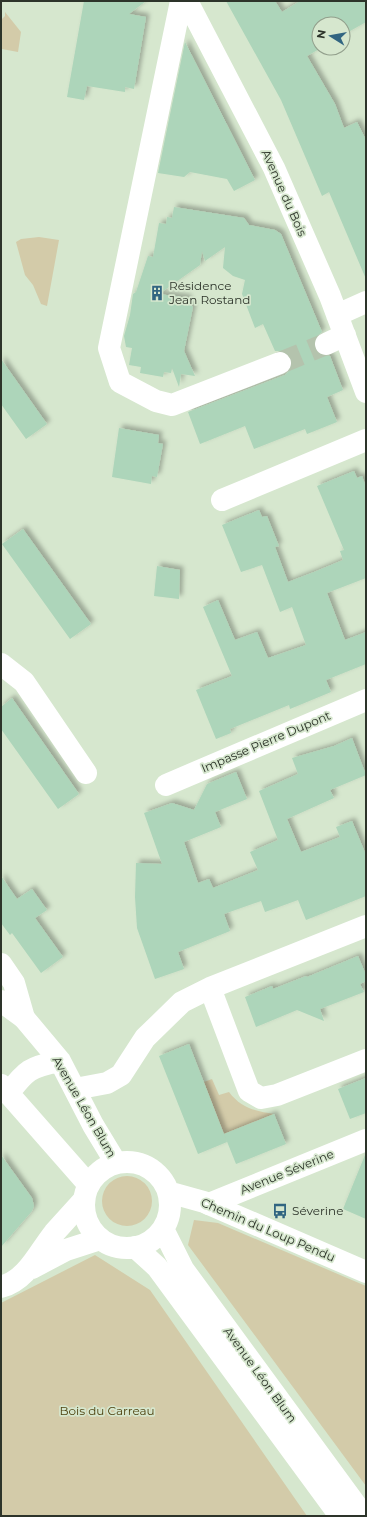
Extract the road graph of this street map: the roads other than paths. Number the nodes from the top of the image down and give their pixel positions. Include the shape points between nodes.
1 (181, 1) edge
2 (187, 1) edge
3 (366, 302) edge
4 (337, 315) junction
5 (280, 363) tunnel mouth
6 (366, 392) edge
7 (366, 440) edge
8 (222, 500) dead end
9 (1, 664) edge
10 (366, 700) edge
11 (86, 773) dead end
12 (166, 785) dead end
13 (366, 926) edge
14 (1, 964) edge
15 (210, 988) junction
16 (1, 1001) edge
17 (24, 1018) junction
18 (366, 1060) edge
19 (60, 1061) junction
20 (4, 1089) edge
21 (75, 1089) junction
22 (366, 1140) edge
23 (116, 1163) junction
24 (86, 1192) junction
25 (168, 1192) junction
26 (209, 1204) junction
27 (163, 1229) junction
28 (100, 1239) junction
29 (135, 1247) junction
30 (28, 1270) junction
31 (366, 1272) edge
32 (1, 1287) edge
33 (340, 1516) edge
34 (364, 1516) edge

1 - 5 main road via 108,348 120,382 156,401 172,405
2 - 4 main road, Avenue du Bois via 274,168
3 - 4 main road
4 - 6 main road, Avenue du Bois via 336,340
7 - 8 main road
9 - 11 main road via 24,682
10 - 12 main road, Impasse Pierre Dupont
13 - 15 main road
14 - 17 main road via 14,983
15 - 18 main road via 249,1091 261,1098 277,1095
15 - 21 main road via 182,1002 145,1038 121,1075 107,1083
16 - 17 main road, Avenue Léon Blum
17 - 19 main road, Avenue Léon Blum
19 - 20 main road via 36,1066
19 - 21 main road, Avenue Léon Blum
20 - 24 main road
21 - 23 main road, Avenue Léon Blum via 92,1125
22 - 26 main road, Avenue Séverine
23 - 24 main road via 95,1174
23 - 25 main road via 135,1162 153,1170
24 - 28 main road via 87,1222
24 - 30 main road
25 - 26 main road, Chemin du Loup Pendu
25 - 27 main road via 170,1204
26 - 31 main road, Chemin du Loup Pendu
27 - 29 main road via 154,1239
27 - 34 main road, Avenue Léon Blum via 183,1270
28 - 29 main road via 117,1247
28 - 30 main road via 66,1250
29 - 33 main road, Avenue Léon Blum via 166,1278
30 - 32 main road via 8,1285

